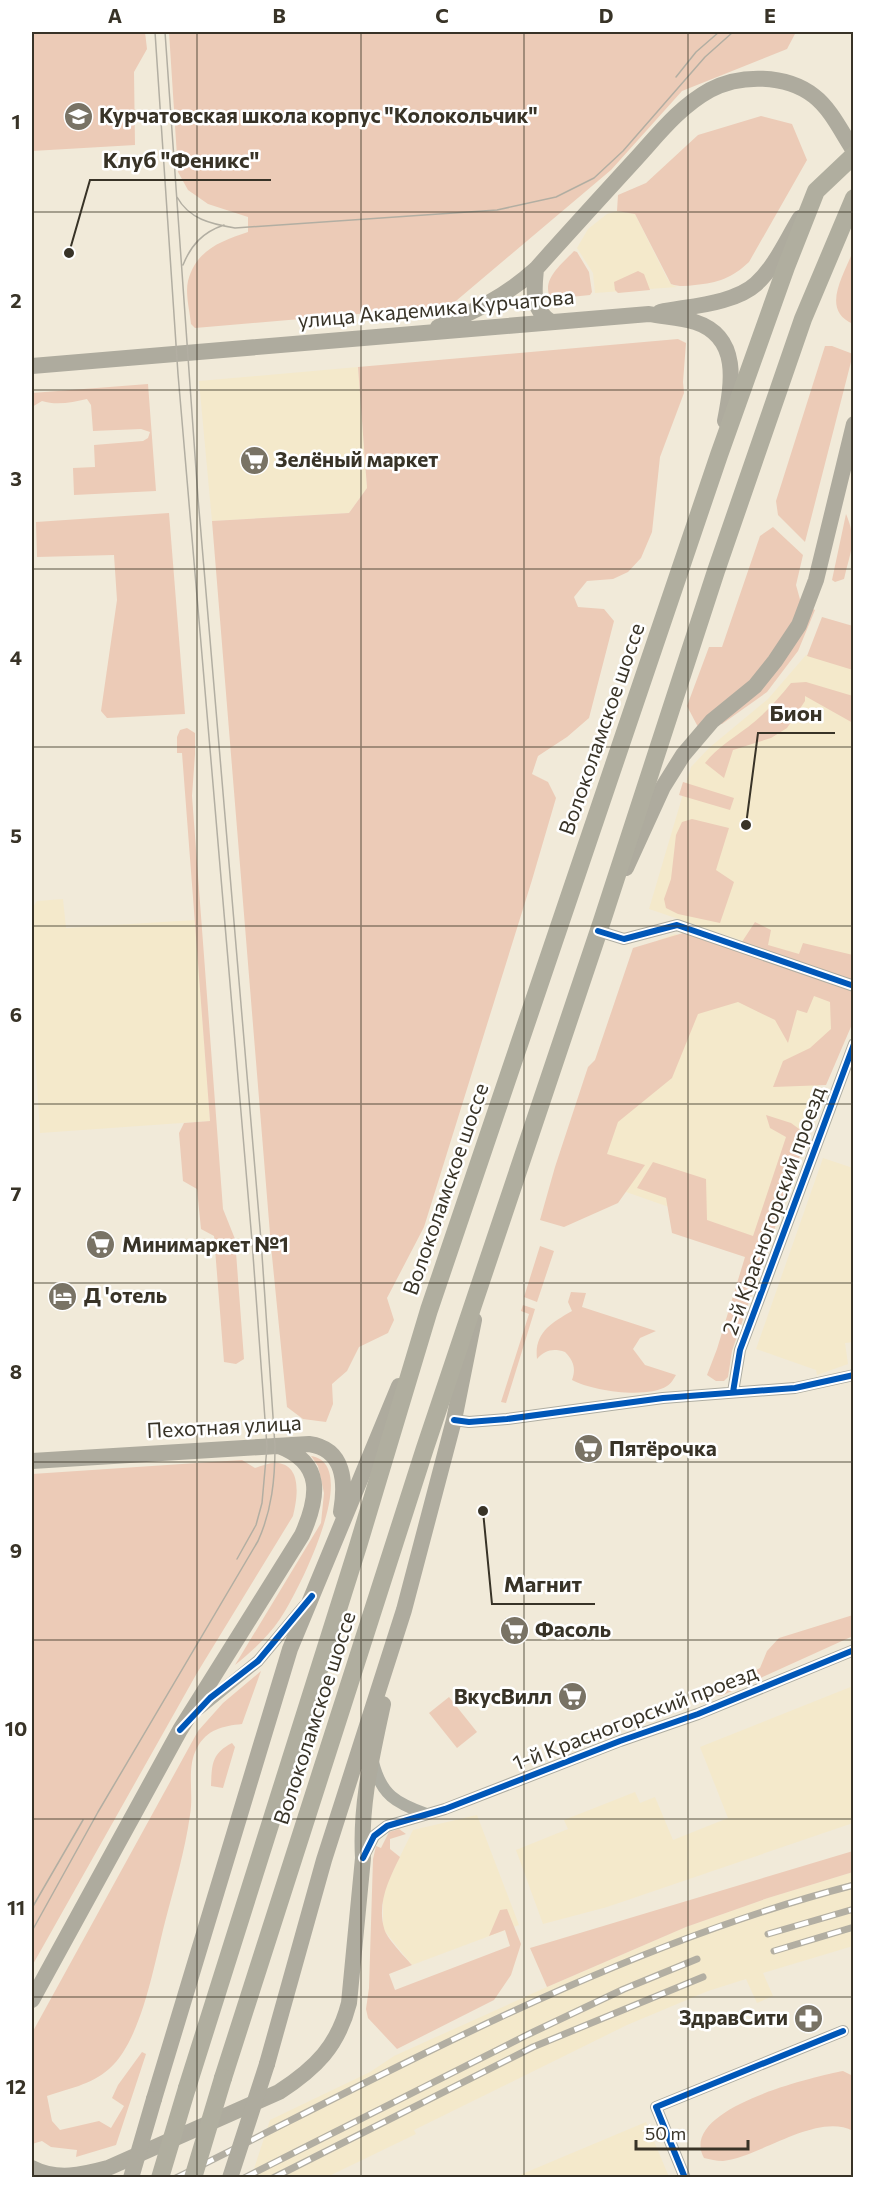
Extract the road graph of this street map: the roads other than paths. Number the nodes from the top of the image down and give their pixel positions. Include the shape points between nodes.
1 (854, 153) edge
2 (816, 191) junction
3 (854, 198) edge
4 (536, 269) junction
5 (649, 314) junction
6 (551, 322) junction
7 (426, 333) junction
8 (32, 366) edge
9 (854, 424) edge
10 (718, 455) junction
11 (600, 926) junction
12 (854, 986) edge
13 (854, 1044) edge
14 (484, 1274) junction
15 (422, 1332) junction
16 (854, 1375) edge
17 (733, 1392) junction
18 (454, 1420) junction
19 (279, 1446) junction
20 (32, 1461) edge
21 (338, 1534) junction
22 (312, 1596) junction
23 (404, 1610) junction
24 (854, 1650) edge
25 (180, 1730) junction
26 (371, 1755) junction
27 (426, 1814) junction
28 (363, 1858) junction
29 (32, 2000) edge
30 (843, 2031) dead end
31 (32, 2168) edge
32 (131, 2178) edge
33 (160, 2178) edge
34 (193, 2178) edge
35 (230, 2178) edge
36 (685, 2178) edge

1 - 2 main road, Волоколамское шоссе
1 - 4 main road via 814,95 796,86 774,80 734,81 711,89 666,126
2 - 5 main road via 764,275 749,289 722,300
2 - 10 main road, Волоколамское шоссе
3 - 11 main road, Волоколамское шоссе via 787,364
4 - 6 main road via 536,303 539,312
4 - 7 main road via 493,302
5 - 6 main road, улица Академика Курчатова
5 - 10 main road, улица Академика Курчатова via 702,324 717,336 728,353 730,395
6 - 7 main road, улица Академика Курчатова
7 - 8 main road, улица Академика Курчатова
9 - 11 main road via 816,580 799,625 755,686 712,721 683,755 663,788
10 - 15 main road, Волоколамское шоссе
11 - 12 street via 624,939 677,925
11 - 14 main road, Волоколамское шоссе
13 - 17 street, 2-й Красногорский проезд via 740,1350
14 - 18 main road, Волоколамское шоссе
14 - 34 main road, Волоколамское шоссе, bridge
15 - 21 main road, Волоколамское шоссе
15 - 33 main road, Волоколамское шоссе, bridge
16 - 17 street via 795,1388
17 - 18 street via 507,1419
18 - 23 main road, Волоколамское шоссе
19 - 20 main road, Пехотная улица
19 - 21 main road, Пехотная улица via 322,1446 335,1458 343,1476
19 - 25 main road via 302,1459 310,1473 315,1491 313,1510 302,1535
21 - 22 main road, Волоколамское шоссе
22 - 25 street via 258,1661 210,1698
22 - 32 main road, Волоколамское шоссе, bridge via 290,1649
23 - 26 main road
23 - 35 main road, Волоколамское шоссе, bridge via 324,1860 267,2064
24 - 27 street, 1-й Красногорский проезд via 698,1714
25 - 29 main road
26 - 27 street via 386,1792
26 - 28 main road via 364,1794
27 - 28 street, 1-й Красногорский проезд via 380,1830
28 - 31 main road via 345,2019 333,2044 303,2076 279,2092 108,2168 79,2176
30 - 36 street via 656,2107

